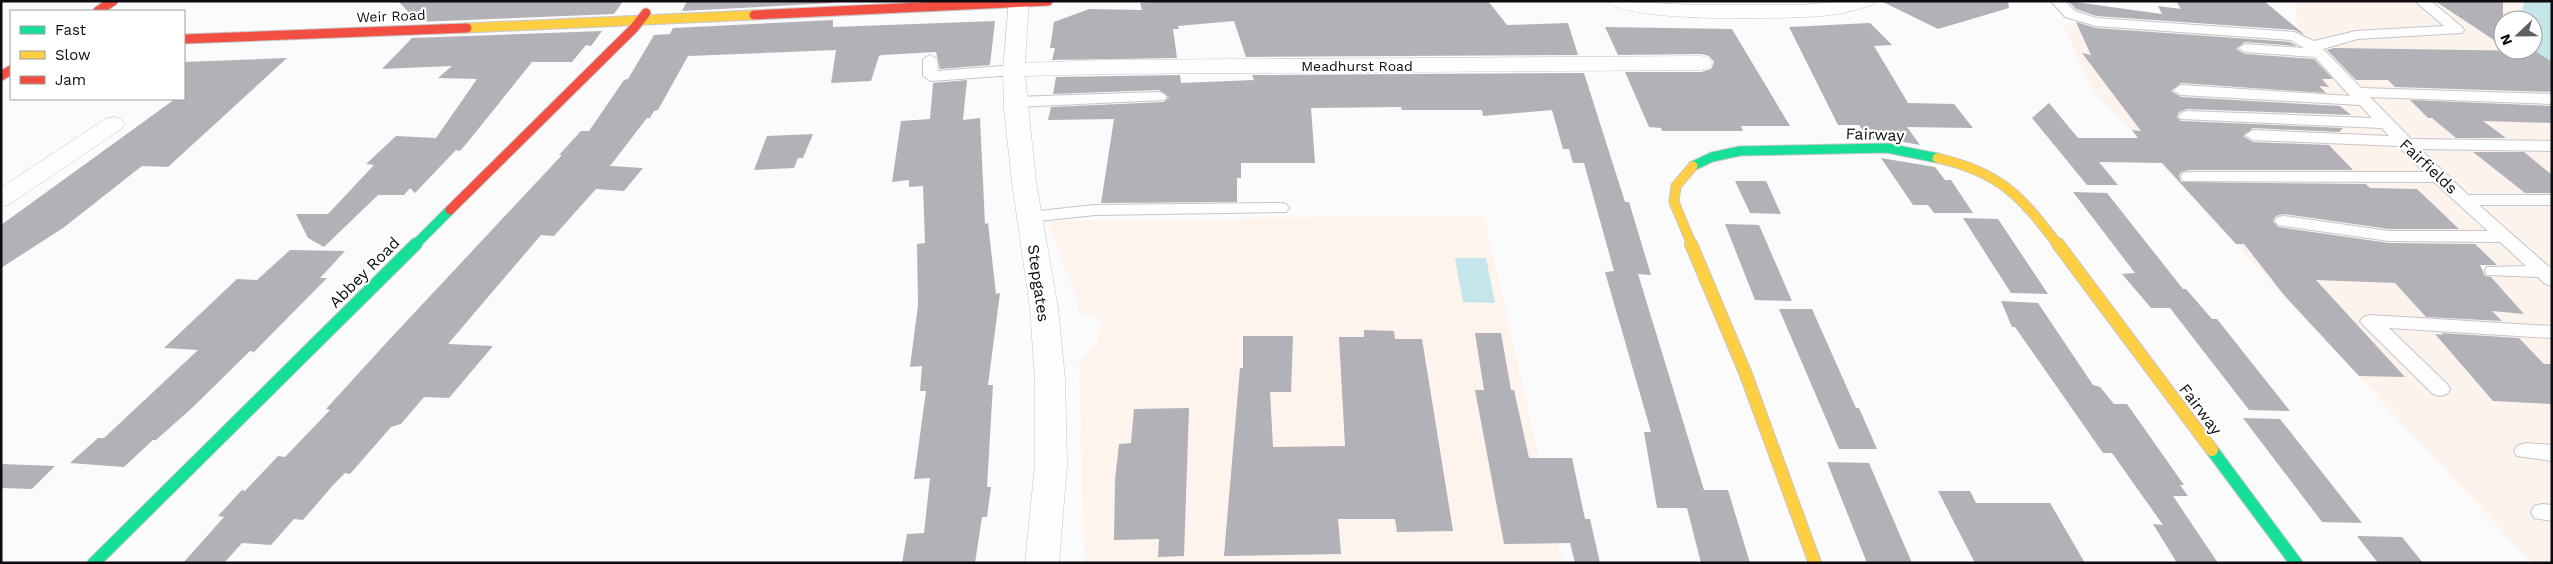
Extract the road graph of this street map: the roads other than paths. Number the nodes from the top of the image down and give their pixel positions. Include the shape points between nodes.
1 (113, 1) edge
2 (653, 1) edge
3 (1048, 1) edge
4 (1618, 1) edge
5 (1866, 1) edge
6 (2058, 1) edge
7 (2422, 1) edge
8 (1019, 3) edge
9 (100, 10) edge
10 (640, 21) junction
11 (185, 39) edge
12 (2245, 48) dead end
13 (2315, 49) junction
14 (930, 59) dead end
15 (1701, 63) dead end
16 (1014, 70) junction
17 (2181, 90) dead end
18 (2359, 96) junction
19 (1159, 97) dead end
20 (2552, 99) edge
21 (1016, 102) junction
22 (2187, 116) dead end
23 (2385, 123) junction
24 (113, 124) dead end
25 (2253, 135) dead end
26 (2404, 142) junction
27 (2552, 146) edge
28 (2190, 177) dead end
29 (2438, 177) junction
30 (1, 199) edge
31 (2465, 200) junction
32 (2552, 200) edge
33 (1280, 208) dead end
34 (1029, 216) junction
35 (2284, 221) dead end
36 (2506, 237) junction
37 (2494, 270) dead end
38 (2549, 274) edge
39 (2552, 332) edge
40 (2440, 389) dead end
41 (2525, 451) dead end
42 (2552, 453) edge
43 (94, 563) edge
44 (1042, 563) edge
45 (1816, 563) edge
46 (2296, 563) edge

1 - 9 street
2 - 10 street, Abbey Road
3 - 8 street, Weir Road
4 - 5 street via 1656,11 1817,11
6 - 13 lane via 2063,10 2076,18 2096,22 2294,36
7 - 13 lane via 2457,30 2356,35
8 - 10 street, Weir Road
8 - 16 street, Stepgates
10 - 11 street, Weir Road
10 - 43 street, Abbey Road
12 - 13 lane
13 - 18 lane, Fairfields
14 - 16 lane via 931,76
15 - 16 street, Meadhurst Road
16 - 21 street, Stepgates
17 - 18 lane
18 - 20 lane
18 - 23 lane, Fairfields
19 - 21 lane
21 - 34 street, Stepgates
22 - 23 lane
23 - 26 lane, Fairfields
24 - 30 street
25 - 26 lane
26 - 27 lane
26 - 29 lane, Fairfields
28 - 29 lane
29 - 31 lane, Fairfields
31 - 32 lane
31 - 36 lane, Fairfields
33 - 34 lane via 1095,210
34 - 44 street, Stepgates via 1044,308 1050,380 1051,465
35 - 36 lane via 2389,236
36 - 38 lane, Fairfields
37 - 38 lane
39 - 40 lane via 2370,321
41 - 42 lane
45 - 46 street, Fairway via 1744,372 1674,202 1676,186 1690,168 1712,157 1740,151 1887,148 1957,162 1982,172 2015,192 2030,207

